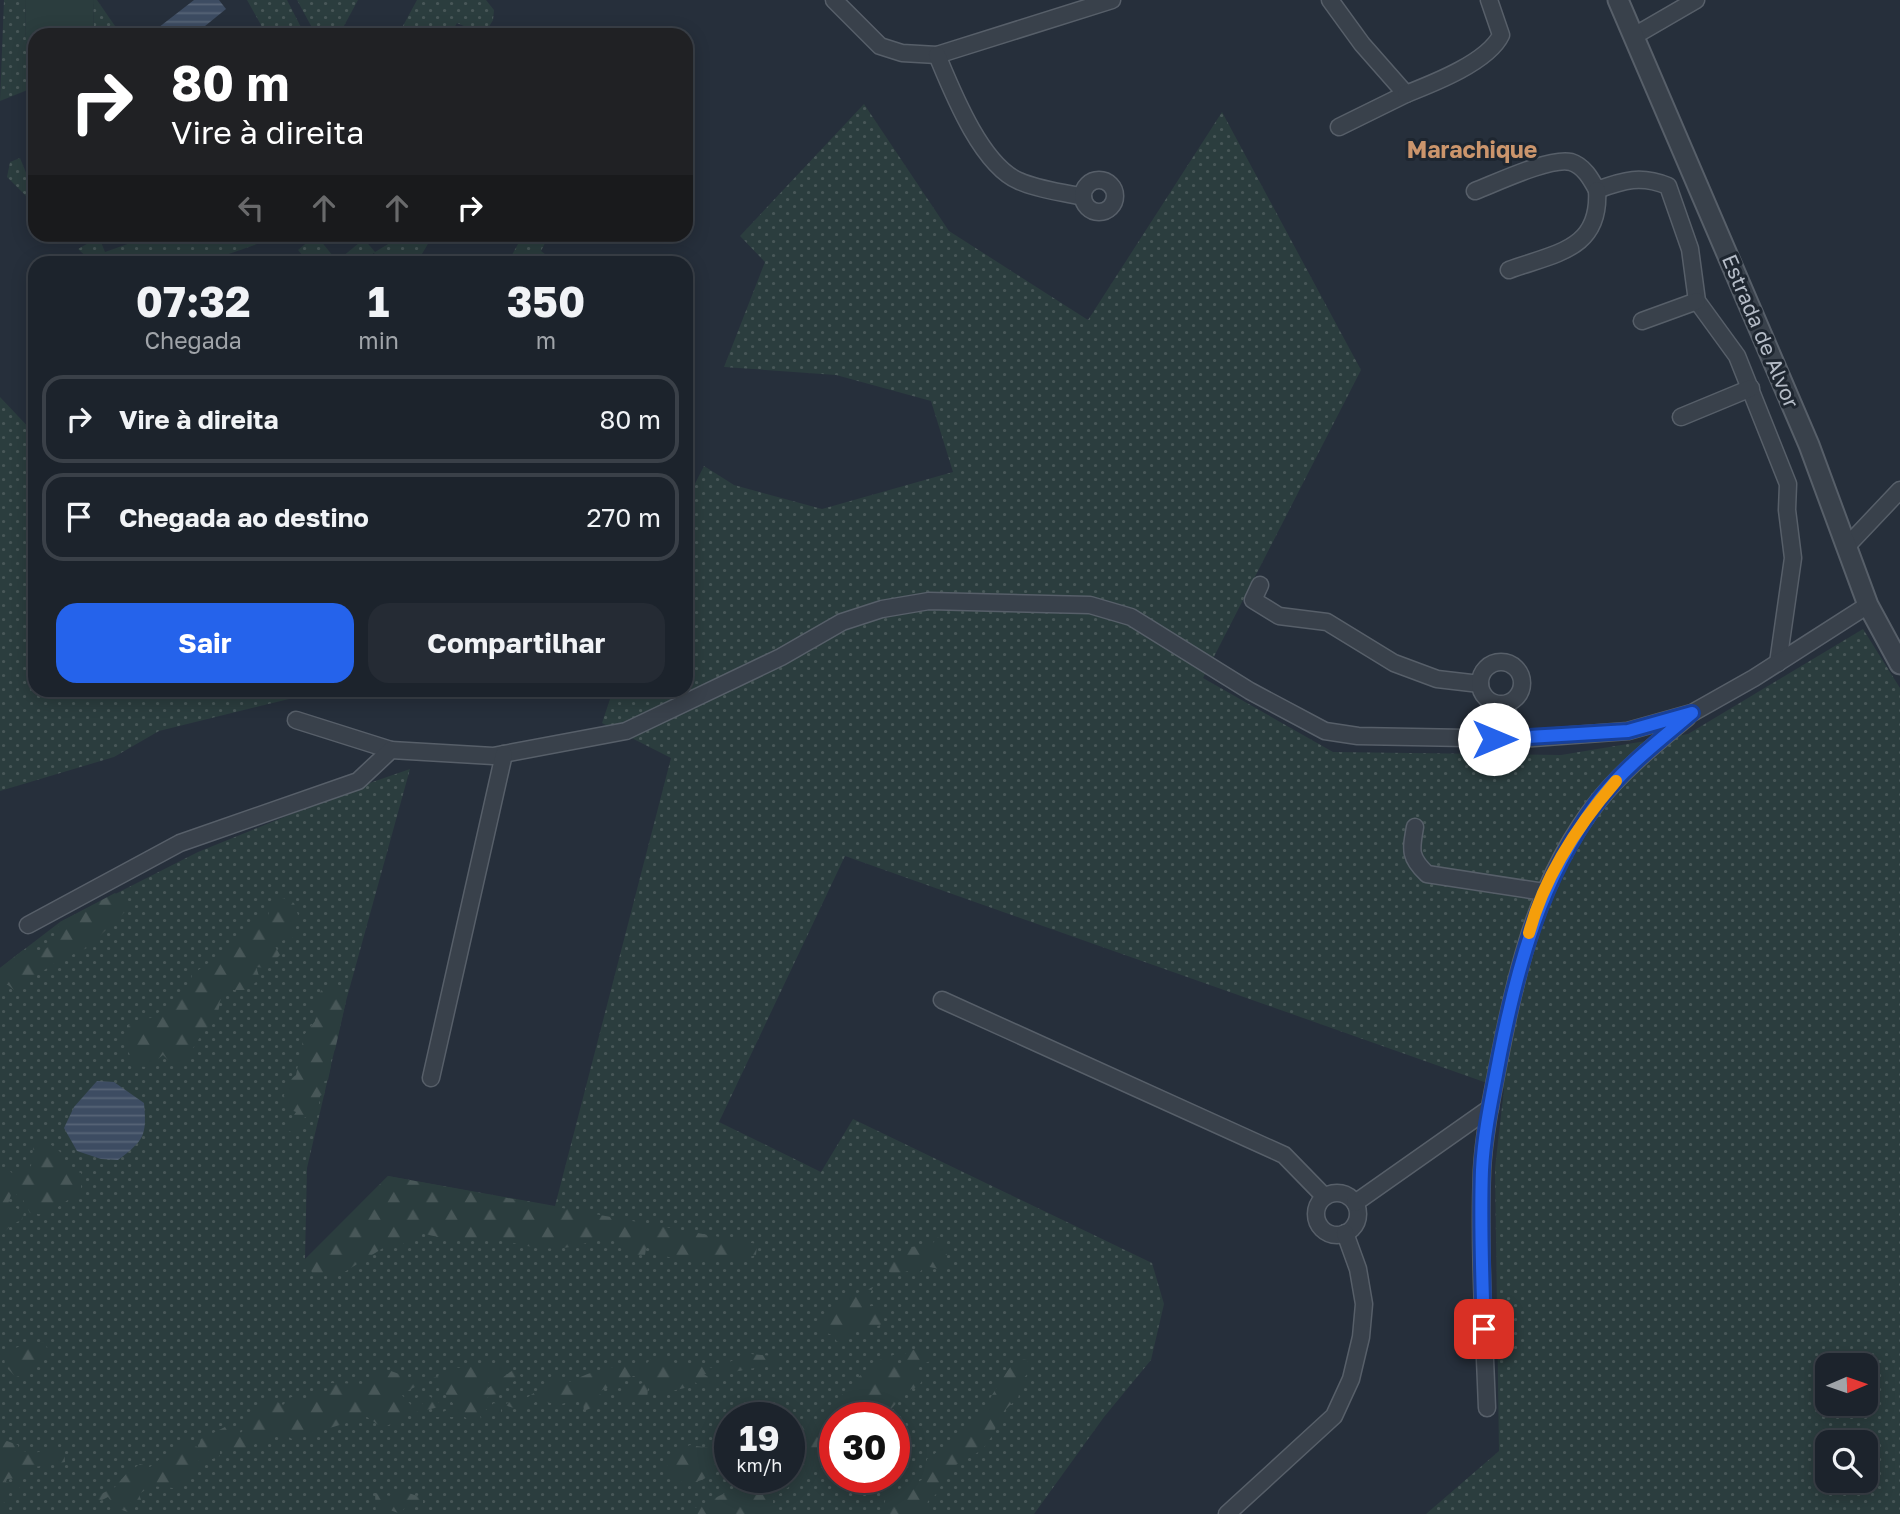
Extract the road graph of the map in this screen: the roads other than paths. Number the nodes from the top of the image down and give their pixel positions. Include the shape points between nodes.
1 (834, 0) edge
2 (1112, 0) edge
3 (1330, 0) edge
4 (1489, 0) edge
5 (1618, 0) edge
6 (1696, 0) edge
7 (1634, 36) junction
8 (937, 55) junction
9 (1406, 94) junction
10 (1339, 127) dead end
11 (1597, 190) junction
12 (1475, 191) dead end
13 (1083, 197) dead end
14 (1509, 270) dead end
15 (1697, 301) junction
16 (1642, 321) dead end
17 (1751, 387) junction
18 (1681, 417) dead end
19 (1900, 490) edge
20 (1847, 546) junction
21 (1260, 585) dead end
22 (1868, 605) junction
23 (1778, 663) junction
24 (1900, 664) edge
25 (1480, 684) junction
26 (1504, 705) junction
27 (1692, 713) junction
28 (296, 720) dead end
29 (1521, 739) junction
30 (391, 750) junction
31 (505, 754) junction
32 (1415, 827) dead end
33 (1544, 892) junction
34 (28, 925) dead end
35 (942, 1000) dead end
36 (431, 1078) dead end
37 (1490, 1108) junction
38 (1324, 1196) junction
39 (1355, 1203) junction
40 (1345, 1233) junction
41 (1487, 1408) dead end
42 (1227, 1514) edge

1 - 8 street via 880,46
2 - 8 street
3 - 9 street
4 - 9 street via 1501,35 1495,47 1435,83
5 - 7 street, Estrada de Alvor
6 - 7 street
7 - 20 street, Estrada de Alvor
8 - 13 street via 956,101 1005,173 1033,186
9 - 10 street
11 - 12 street via 1587,172 1571,162 1547,165
11 - 14 street via 1599,210 1594,226 1576,245
11 - 15 street via 1626,179 1648,178 1668,186 1690,250
15 - 16 street
15 - 17 street via 1737,356
17 - 18 street
17 - 23 street via 1788,484 1793,558
19 - 20 street
20 - 22 street, Estrada de Alvor
21 - 25 street via 1253,600 1279,616 1326,622 1394,663 1437,679
22 - 23 street
22 - 24 street, Estrada de Alvor
23 - 27 street
25 - 26 street via 1488,700
25 - 26 street via 1490,665 1503,662 1515,667 1522,678 1521,691
26 - 29 street
27 - 29 street via 1628,731
27 - 33 street via 1625,771 1598,802
28 - 30 street
29 - 31 street via 1358,736 1325,731 1250,691 1131,617 1090,605 929,601 842,622 781,657 626,731
30 - 31 street
30 - 34 street via 358,781 180,843
31 - 36 street
32 - 33 street via 1414,862 1427,874
33 - 37 street via 1511,997
35 - 38 street via 1284,1155
37 - 39 street
37 - 41 street via 1481,1221
38 - 39 street via 1341,1193
38 - 40 street via 1316,1207 1318,1224 1332,1235
39 - 40 street via 1357,1220
40 - 42 street via 1364,1304 1351,1379 1334,1416

